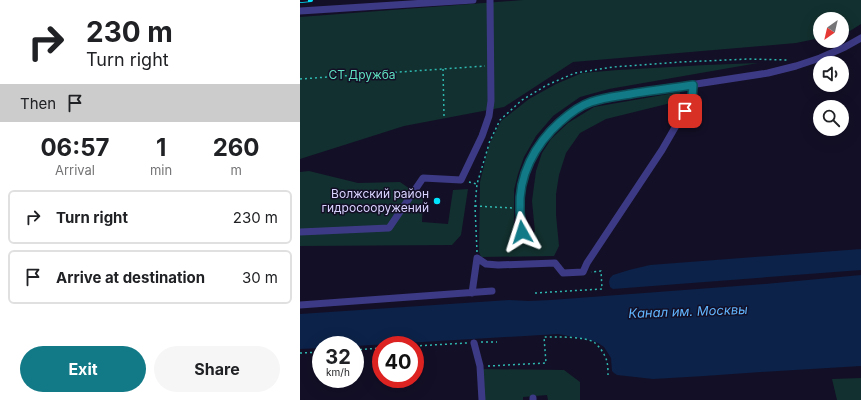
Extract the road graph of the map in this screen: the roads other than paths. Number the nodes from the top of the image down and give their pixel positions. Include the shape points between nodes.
1 (473, 0) edge
2 (490, 0) edge
3 (300, 11) edge
4 (861, 38) edge
5 (693, 85) junction
6 (300, 232) edge
7 (522, 232) dead end
8 (492, 291) dead end
9 (472, 293) junction
10 (300, 304) edge
11 (474, 343) road end
12 (482, 400) edge

1 - 3 street
2 - 6 street via 489,116 461,180 422,178 389,228
4 - 5 street via 796,66
5 - 7 street via 605,98 576,109 553,128 534,152 524,177 520,209
5 - 9 street via 692,98 662,150 583,272 563,273 555,263 498,265 486,264 477,258
8 - 9 street
9 - 10 street
11 - 12 street via 480,366

